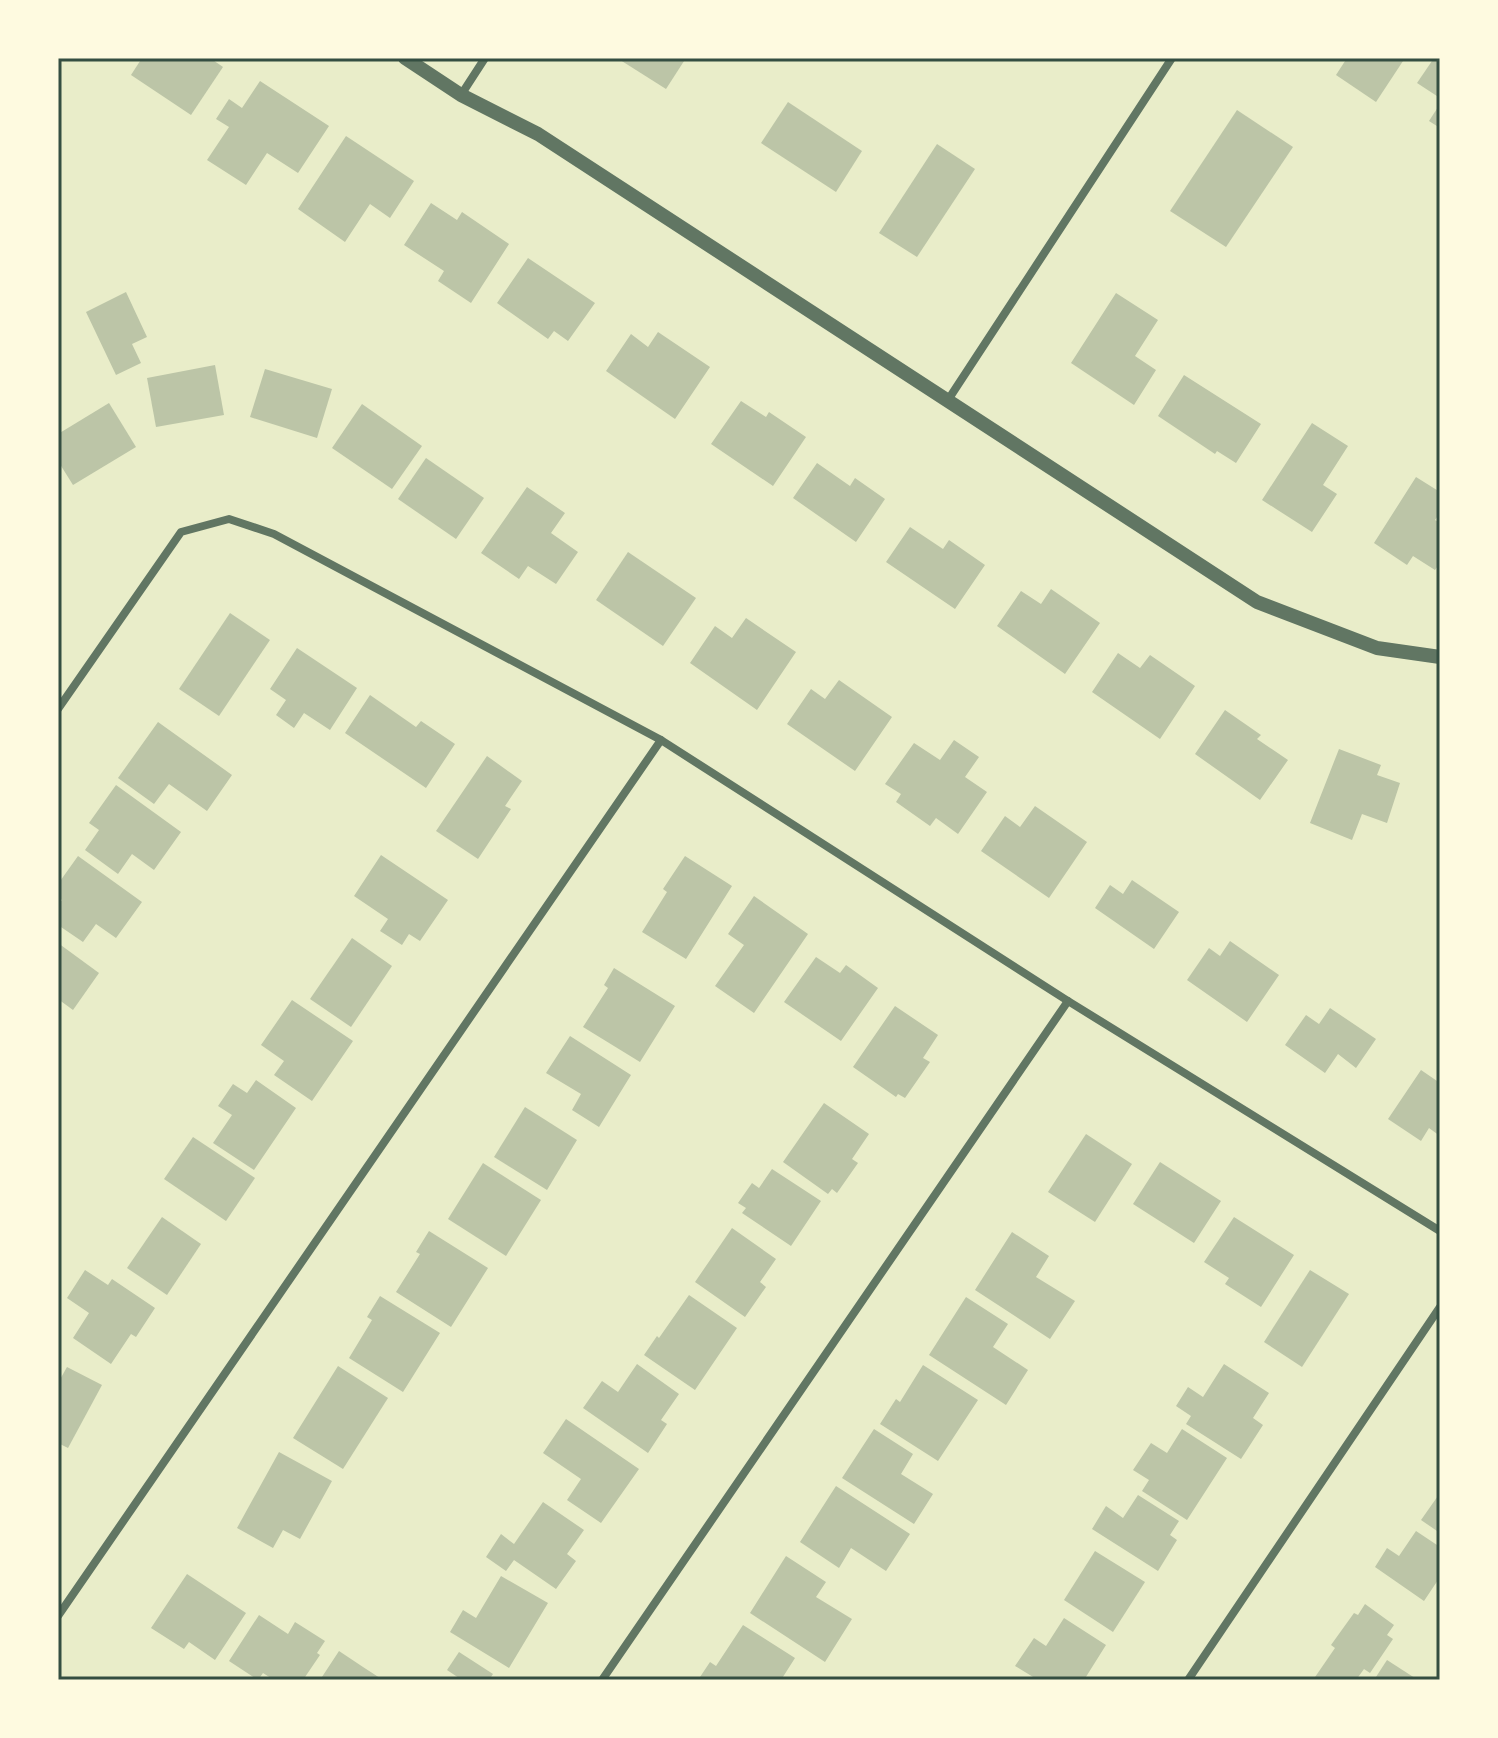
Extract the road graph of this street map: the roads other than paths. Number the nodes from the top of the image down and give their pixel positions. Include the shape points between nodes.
1 (405, 58) edge
2 (485, 58) edge
3 (1172, 58) edge
4 (461, 95) junction
5 (948, 400) junction
6 (1440, 657) edge
7 (58, 709) edge
8 (661, 740) junction
9 (1068, 1001) junction
10 (1440, 1231) edge
11 (1440, 1307) edge
12 (58, 1616) edge
13 (602, 1680) edge
14 (1188, 1680) edge

1 - 4 street
2 - 4 street
3 - 5 street
4 - 5 street via 538,134
5 - 6 street via 1257,602 1377,648
7 - 8 street via 181,532 229,519 274,534
8 - 9 street
8 - 12 street
9 - 10 street
9 - 13 street
11 - 14 street

